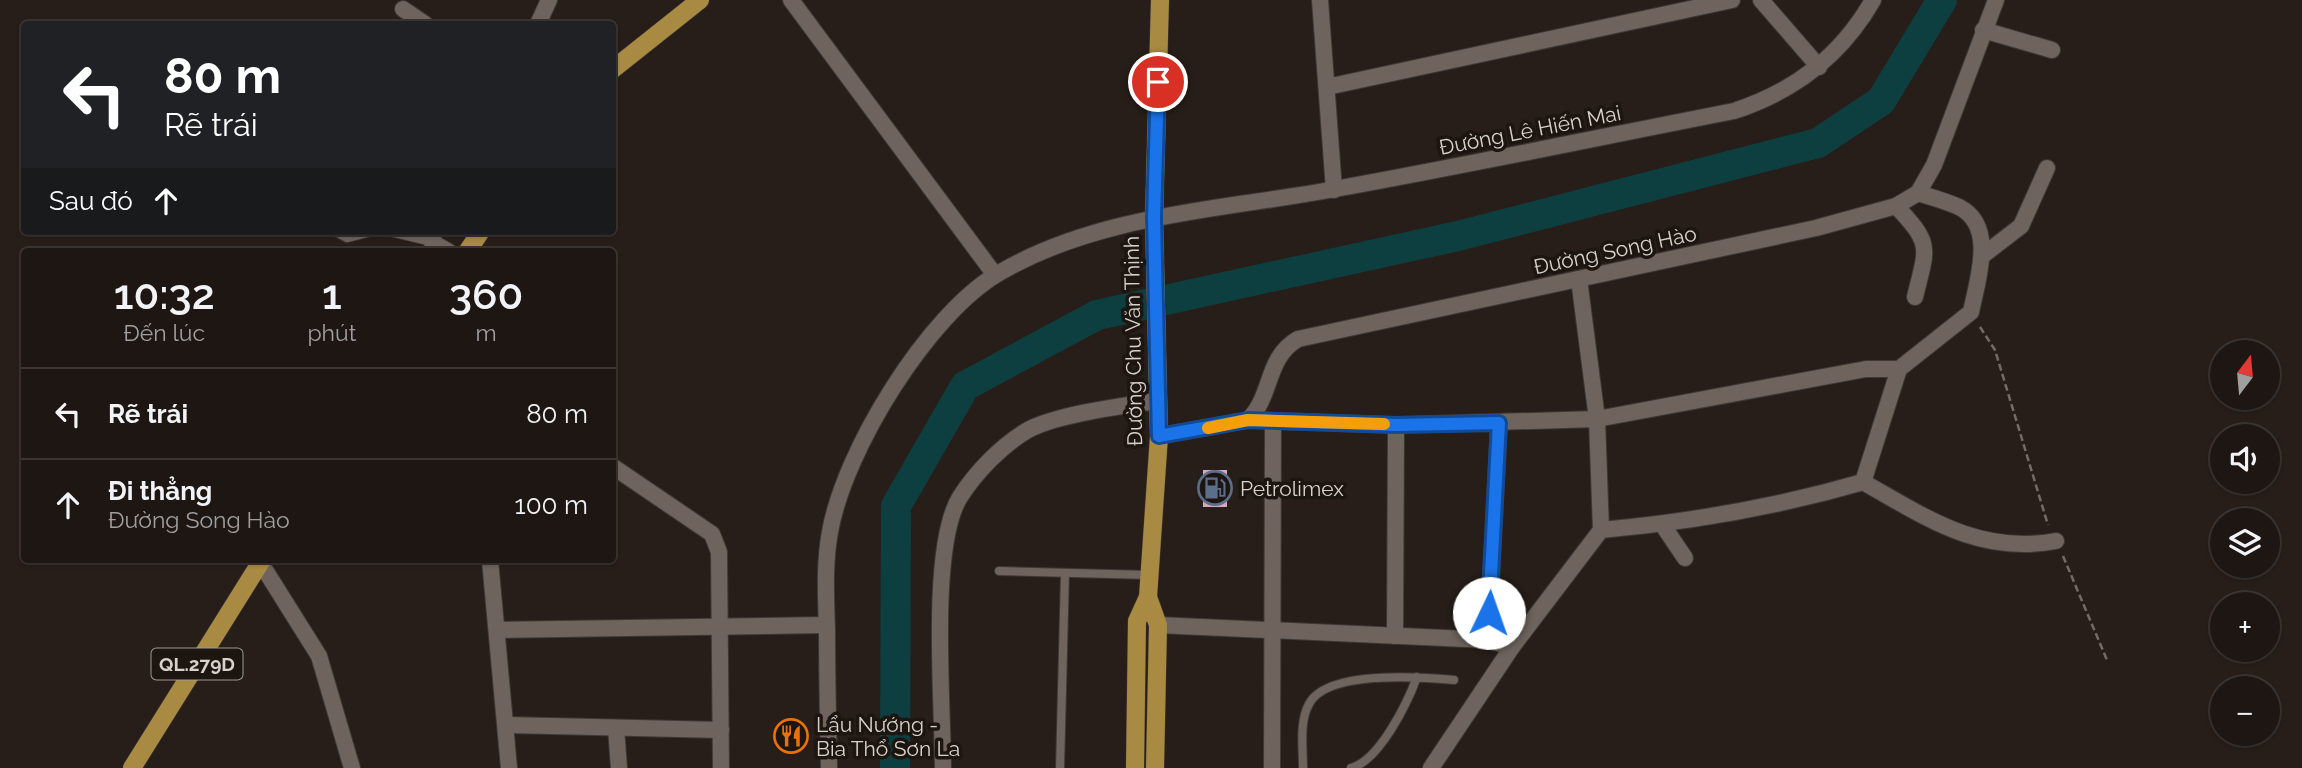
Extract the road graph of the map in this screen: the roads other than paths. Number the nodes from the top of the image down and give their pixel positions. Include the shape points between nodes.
1 (548, 0) edge
2 (700, 0) edge
3 (791, 0) edge
4 (1160, 0) edge
5 (1320, 0) edge
6 (1732, 0) edge
7 (1761, 0) edge
8 (1873, 0) edge
9 (1996, 0) edge
10 (402, 9) dead end
11 (420, 21) edge
12 (539, 21) edge
13 (1983, 30) junction
14 (2052, 50) dead end
15 (1819, 67) junction
16 (616, 68) edge
17 (1326, 87) junction
18 (2048, 168) dead end
19 (1334, 190) junction
20 (1918, 193) junction
21 (1896, 206) junction
22 (1154, 227) junction
23 (341, 235) edge
24 (359, 235) edge
25 (1982, 256) junction
26 (995, 275) junction
27 (1579, 279) junction
28 (1915, 297) dead end
29 (1899, 369) junction
30 (1158, 401) junction
31 (1597, 419) junction
32 (1248, 420) junction
33 (1273, 421) junction
34 (1499, 423) junction
35 (1396, 425) junction
36 (1159, 436) junction
37 (616, 469) edge
38 (1863, 482) junction
39 (1662, 524) junction
40 (1601, 530) junction
41 (2056, 541) road end
42 (1685, 558) dead end
43 (260, 563) edge
44 (262, 563) edge
45 (490, 563) edge
46 (999, 571) dead end
47 (1065, 573) junction
48 (1149, 575) junction
49 (1148, 597) junction
50 (827, 625) junction
51 (1158, 625) junction
52 (719, 627) junction
53 (496, 630) junction
54 (1270, 632) junction
55 (1395, 636) junction
56 (1488, 640) junction
57 (1512, 647) junction
58 (1417, 677) junction
59 (1454, 680) dead end
60 (506, 725) junction
61 (616, 728) junction
62 (721, 730) junction
63 (132, 768) edge
64 (352, 768) edge
65 (509, 768) edge
66 (619, 768) edge
67 (721, 768) edge
68 (829, 768) edge
69 (943, 768) edge
70 (1060, 768) edge
71 (1135, 768) edge
72 (1155, 768) edge
73 (1272, 768) edge
74 (1303, 768) edge
75 (1351, 768) edge
76 (1431, 768) edge

1 - 12 street
2 - 16 main road
3 - 26 street
4 - 22 main road, Đường Chu Văn Thịnh
5 - 17 street
6 - 17 street
7 - 15 street
8 - 15 street, Đường Lê Hiến Mai via 1853,32
9 - 13 street
10 - 11 street
13 - 14 street
13 - 20 street via 1934,165
15 - 19 street, Đường Lê Hiến Mai via 1794,86 1734,111
17 - 19 street
18 - 25 street via 2021,226
19 - 22 street, Đường Lê Hiến Mai
20 - 21 street, Đường Song Hào
20 - 25 street via 1969,214 1980,232
21 - 27 street, Đường Song Hào
21 - 28 street via 1925,242
22 - 26 street, Đường Lê Hiến Mai via 1058,244
22 - 30 main road, Đường Chu Văn Thịnh
23 - 24 lane
25 - 29 street via 1971,312
26 - 50 street, Đường Lê Hiến Mai via 959,306 915,357 855,458 830,531 825,572
27 - 31 street
27 - 32 street, Đường Song Hào via 1298,339 1278,356 1264,398
29 - 31 street via 1866,369
29 - 38 street
30 - 36 main road, Đường Chu Văn Thịnh
30 - 69 street via 1120,405 1031,429 1004,447 959,499 941,568
31 - 34 street
31 - 40 street
32 - 33 street
32 - 36 street
33 - 35 street
33 - 54 street
34 - 35 street
34 - 56 street
35 - 55 street
36 - 48 main road, Đường Chu Văn Thịnh
37 - 52 street via 712,534 719,552
38 - 39 street via 1792,503
38 - 41 street via 1938,524 1989,541 2012,546
39 - 40 street
39 - 42 street
40 - 57 street
43 - 63 main road, QL.279D
44 - 64 street via 319,656
45 - 53 street
46 - 47 lane
47 - 48 lane
47 - 70 lane
48 - 49 main road, Đường Chu Văn Thịnh
49 - 51 main road, Đường Chu Văn Thịnh
49 - 71 main road, Đường Chu Văn Thịnh via 1137,621
50 - 52 street
50 - 68 street, Đường Lê Hiến Mai
51 - 54 street
51 - 72 main road, Đường Chu Văn Thịnh
52 - 53 street
52 - 62 street
53 - 60 street
54 - 55 street
54 - 73 street
55 - 56 street
56 - 57 street
57 - 76 street
58 - 59 lane
58 - 74 lane via 1328,687 1313,698 1305,713
58 - 75 lane via 1409,700 1374,753
60 - 61 street
60 - 65 street
61 - 62 street
61 - 66 street
62 - 67 street

